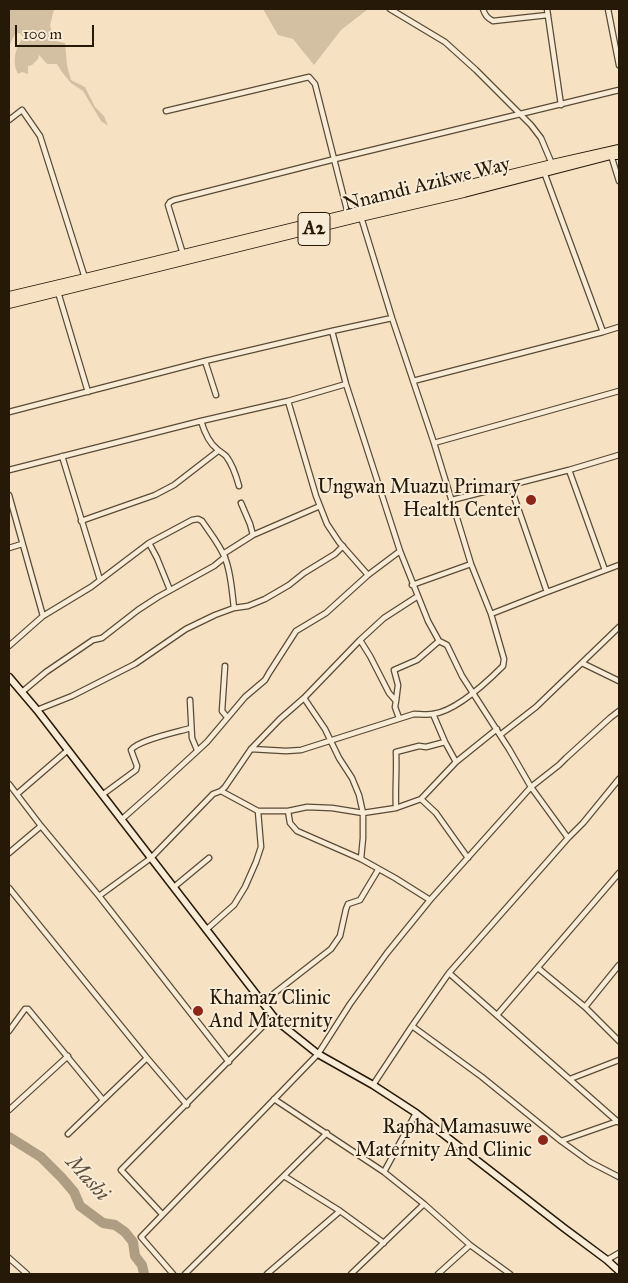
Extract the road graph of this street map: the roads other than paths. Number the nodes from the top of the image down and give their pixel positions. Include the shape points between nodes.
1 (390, 9) edge
2 (484, 9) edge
3 (547, 9) edge
4 (608, 9) edge
5 (548, 16) junction
6 (619, 65) edge
7 (619, 90) edge
8 (561, 105) junction
9 (166, 111) dead end
10 (521, 114) junction
11 (9, 120) edge
12 (619, 149) edge
13 (619, 155) edge
14 (611, 156) junction
15 (335, 159) junction
16 (552, 164) junction
17 (544, 172) junction
18 (619, 181) edge
19 (348, 214) junction
20 (361, 217) junction
21 (183, 254) junction
22 (85, 278) junction
23 (58, 292) junction
24 (9, 296) edge
25 (9, 304) edge
26 (392, 318) junction
27 (619, 327) edge
28 (332, 331) junction
29 (602, 332) junction
30 (205, 361) junction
31 (413, 381) junction
32 (346, 384) junction
33 (88, 392) junction
34 (619, 392) edge
35 (216, 395) dead end
36 (288, 401) junction
37 (9, 412) edge
38 (201, 421) junction
39 (434, 443) junction
40 (218, 451) junction
41 (619, 454) edge
42 (62, 456) junction
43 (9, 470) edge
44 (569, 470) junction
45 (510, 485) junction
46 (239, 486) dead end
47 (9, 495) edge
48 (452, 500) junction
49 (241, 503) dead end
50 (320, 506) junction
51 (81, 520) junction
52 (253, 535) junction
53 (149, 543) junction
54 (22, 544) junction
55 (343, 546) junction
56 (9, 548) edge
57 (400, 551) junction
58 (224, 555) junction
59 (471, 564) junction
60 (619, 565) edge
61 (604, 570) junction
62 (368, 575) junction
63 (100, 580) junction
64 (412, 585) junction
65 (170, 590) junction
66 (547, 592) junction
67 (418, 596) junction
68 (234, 608) junction
69 (491, 614) junction
70 (43, 616) junction
71 (619, 627) edge
72 (360, 640) junction
73 (440, 641) junction
74 (9, 646) edge
75 (582, 663) junction
76 (226, 666) dead end
77 (9, 678) edge
78 (619, 681) edge
79 (22, 692) junction
80 (473, 692) junction
81 (304, 698) junction
82 (190, 700) dead end
83 (396, 702) junction
84 (37, 710) junction
85 (619, 711) edge
86 (433, 714) junction
87 (227, 718) junction
88 (399, 718) junction
89 (191, 728) junction
90 (497, 729) junction
91 (500, 735) junction
92 (331, 740) junction
93 (445, 742) junction
94 (251, 749) junction
95 (68, 750) junction
96 (197, 750) junction
97 (456, 762) junction
98 (619, 779) edge
99 (9, 784) edge
100 (531, 787) junction
101 (222, 791) junction
102 (17, 794) junction
103 (102, 795) junction
104 (422, 799) junction
105 (396, 808) junction
106 (258, 811) junction
107 (288, 811) junction
108 (363, 813) junction
109 (121, 820) junction
110 (41, 826) junction
111 (568, 838) junction
112 (9, 852) edge
113 (150, 858) junction
114 (209, 858) dead end
115 (468, 858) junction
116 (361, 860) junction
117 (378, 870) junction
118 (619, 873) edge
119 (9, 888) edge
120 (174, 888) junction
121 (99, 896) junction
122 (430, 900) junction
123 (207, 929) junction
124 (619, 965) edge
125 (538, 968) junction
126 (449, 973) junction
127 (263, 1002) junction
128 (585, 1007) junction
129 (497, 1015) junction
130 (273, 1016) junction
131 (412, 1026) junction
132 (9, 1031) edge
133 (619, 1041) edge
134 (318, 1054) junction
135 (68, 1056) junction
136 (147, 1058) junction
137 (619, 1060) edge
138 (228, 1062) junction
139 (570, 1079) junction
140 (373, 1084) junction
141 (274, 1099) junction
142 (103, 1100) junction
143 (187, 1105) junction
144 (9, 1110) edge
145 (416, 1113) junction
146 (618, 1121) edge
147 (327, 1133) junction
148 (68, 1134) dead end
149 (561, 1141) junction
150 (384, 1172) junction
151 (284, 1176) junction
152 (619, 1177) edge
153 (424, 1204) junction
154 (340, 1211) junction
155 (162, 1214) junction
156 (384, 1243) junction
157 (470, 1245) junction
158 (619, 1253) edge
159 (9, 1258) edge
160 (607, 1260) junction
161 (20, 1269) junction
162 (619, 1271) edge
163 (15, 1274) edge
164 (27, 1274) edge
165 (173, 1274) edge
166 (185, 1274) edge
167 (267, 1274) edge
168 (352, 1274) edge
169 (438, 1274) edge
170 (510, 1274) edge

1 - 10 street via 445,42
2 - 5 street via 485,15 493,20
3 - 5 street
4 - 6 street
5 - 8 street
7 - 8 street
8 - 10 street
9 - 15 street via 309,77 315,84
10 - 15 street
10 - 16 street via 541,138
11 - 22 street via 22,110 40,136
12 - 16 highway, Nnamdi Azikwe Way / A2
13 - 14 highway, Nnamdi Azikwe Way / A2
14 - 17 highway, Nnamdi Azikwe Way / A2
14 - 18 street
15 - 19 street
15 - 21 street via 170,202 169,210
16 - 19 highway, Nnamdi Azikwe Way / A2
17 - 20 highway, Nnamdi Azikwe Way / A2
17 - 29 street
19 - 21 highway, Nnamdi Azikwe Way / A2
20 - 23 highway, Nnamdi Azikwe Way / A2
20 - 26 street
21 - 22 highway, Nnamdi Azikwe Way / A2
22 - 24 highway, Nnamdi Azikwe Way / A2
23 - 25 highway, Nnamdi Azikwe Way / A2
23 - 33 street
26 - 28 street
26 - 31 street
27 - 29 street
28 - 30 street
28 - 32 street
29 - 31 street
30 - 33 street
30 - 35 street
31 - 39 street
32 - 36 street
32 - 57 street
33 - 37 street
34 - 39 street
36 - 38 street
36 - 50 street
38 - 40 street via 204,432
38 - 42 street
39 - 48 street
40 - 46 street via 230,463
40 - 51 street via 174,485
41 - 44 street
42 - 43 street
42 - 51 street
44 - 45 street
44 - 61 street
45 - 48 street
45 - 66 street
47 - 54 street
48 - 59 street
49 - 52 street
50 - 52 street
50 - 55 street via 327,524
51 - 63 street
52 - 58 street
53 - 58 street via 192,520 198,520 202,521
53 - 63 street
53 - 65 street
54 - 56 street
54 - 70 street
55 - 62 street
55 - 68 street via 265,599
57 - 62 street
57 - 64 street
58 - 65 street via 214,566
58 - 68 street
59 - 64 street
59 - 69 street
60 - 61 street
61 - 66 street
62 - 87 street via 326,613 296,631 265,680
63 - 70 street
64 - 67 street
65 - 79 street via 102,638 93,640 46,672
66 - 69 street
67 - 72 street via 384,618
67 - 73 street
68 - 84 street via 186,629 135,664
69 - 80 street via 504,659 503,666
70 - 74 street
71 - 75 street
72 - 81 street
72 - 83 street
73 - 80 street via 447,645
73 - 83 street via 417,660 394,670 398,685
75 - 78 street
75 - 91 street via 536,707
76 - 87 street via 222,711
77 - 79 street
79 - 84 street
80 - 86 street via 450,709
80 - 90 street
81 - 92 street
81 - 94 street
82 - 89 street
83 - 88 street
84 - 95 street
85 - 100 street
86 - 88 street
86 - 93 street
87 - 96 street
88 - 92 street
89 - 96 street
89 - 103 street via 132,747 136,770
90 - 91 street
90 - 97 street
91 - 100 street
92 - 94 street via 301,750
92 - 108 street via 352,778
93 - 97 street
93 - 105 street via 396,752
94 - 101 street
95 - 102 street
95 - 103 street
96 - 109 street
97 - 104 street
98 - 111 street
99 - 102 street
100 - 111 street
100 - 115 street
101 - 106 street
101 - 113 street via 213,794
102 - 110 street
103 - 109 street
104 - 105 street
104 - 115 street
105 - 108 street
106 - 107 street
106 - 123 street via 261,847 256,862 234,905
107 - 108 street via 307,807
107 - 116 street via 290,823 297,831
108 - 116 street
109 - 113 street
110 - 112 street
110 - 121 street
111 - 126 street
113 - 120 street
113 - 121 street
114 - 120 street
115 - 122 street
116 - 117 street
117 - 122 street
117 - 127 street via 360,900 348,904 340,936 331,949
118 - 125 street
119 - 136 street
120 - 123 street
121 - 138 street
122 - 134 street via 387,953
123 - 127 street
124 - 128 street
125 - 128 street
125 - 129 street
126 - 129 street
126 - 131 street
127 - 130 street
128 - 133 street
129 - 139 street
130 - 134 street
130 - 138 street
131 - 140 street
131 - 149 street via 482,1076
132 - 135 street via 28,1009
134 - 140 street
134 - 141 street
135 - 142 street
135 - 144 street
136 - 142 street
136 - 143 street
137 - 139 street
138 - 143 street
139 - 146 street
140 - 145 street
141 - 147 street
141 - 155 street
142 - 148 street
143 - 155 street via 122,1170
145 - 150 street
145 - 160 street
146 - 149 street
147 - 150 street
147 - 151 street
149 - 152 street via 590,1162
150 - 153 street
151 - 154 street
151 - 166 street
153 - 156 street
153 - 157 street
154 - 156 street
154 - 167 street
155 - 165 street via 141,1237
156 - 168 street
157 - 169 street
157 - 170 street
158 - 160 street
159 - 161 street
160 - 162 street
161 - 163 street
161 - 164 street

